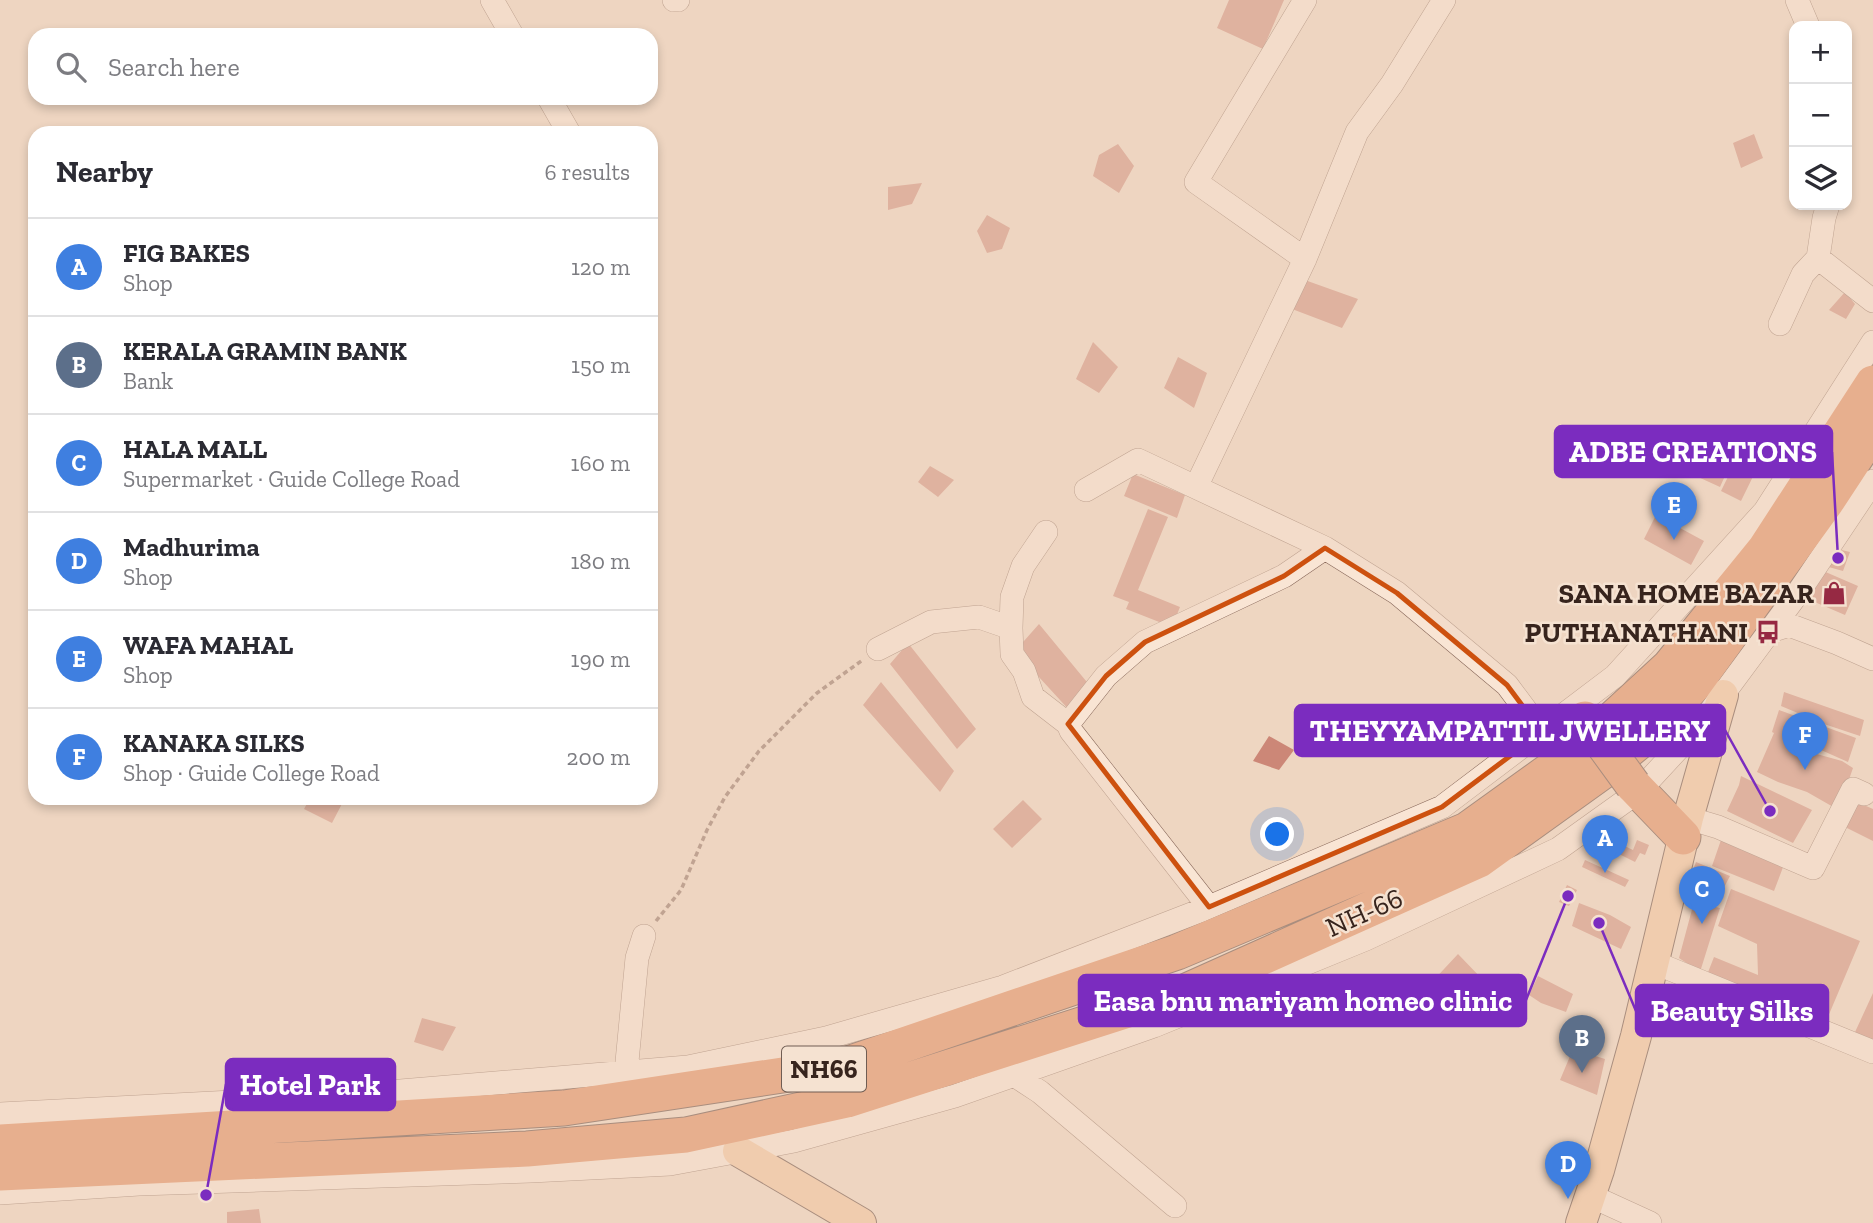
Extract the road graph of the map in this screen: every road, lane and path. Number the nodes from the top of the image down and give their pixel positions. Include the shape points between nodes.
1 (492, 0) edge
2 (1305, 0) edge
3 (1444, 0) edge
4 (1797, 0) edge
5 (1806, 21) edge
6 (508, 28) edge
7 (553, 105) edge
8 (565, 126) edge
9 (1827, 210) edge
10 (1818, 258) junction
11 (1305, 259) junction
12 (1873, 301) edge
13 (1780, 324) dead end
14 (1873, 342) edge
15 (1873, 383) edge
16 (1873, 431) edge
17 (1873, 481) edge
18 (1196, 487) junction
19 (1086, 490) dead end
20 (1046, 532) dead end
21 (1325, 548) junction
22 (1011, 628) junction
23 (1769, 632) junction
24 (877, 649) joint
25 (1873, 659) edge
26 (1723, 695) junction
27 (1068, 724) junction
28 (1580, 725) junction
29 (1542, 732) junction
30 (1636, 788) junction
31 (1864, 794) dead end
32 (1685, 828) junction
33 (1209, 907) junction
34 (644, 936) joint
35 (1653, 962) junction
36 (1873, 1052) edge
37 (626, 1072) junction
38 (1014, 1075) junction
39 (0, 1114) edge
40 (0, 1142) edge
41 (738, 1151) junction
42 (0, 1174) edge
43 (0, 1193) edge
44 (1175, 1206) dead end
45 (1585, 1216) edge
46 (861, 1223) edge
47 (1650, 1223) edge

1 - 6 street
2 - 11 street via 1196,183
3 - 11 street via 1357,132
4 - 5 street
7 - 8 street
9 - 10 street
10 - 12 street
10 - 13 street via 1803,274
11 - 18 street
14 - 28 street, NH66 via 1765,511 1615,676
15 - 28 highway, NH66 via 1765,549 1670,666
16 - 42 highway, NH-66 via 1693,686 1613,763 1479,860 1187,991 847,1100 687,1135 527,1149
17 - 23 street, NH66
18 - 19 street via 1138,460
18 - 21 street
20 - 22 street via 1023,566 1012,597
21 - 27 street via 1284,576 1144,642 1106,676
21 - 29 street via 1397,593 1507,685
22 - 24 street via 979,617 931,622
22 - 27 street via 1012,654 1033,697
23 - 25 street via 1789,625
23 - 26 street, NH66
24 - 34 path via 817,693 760,751 725,797 681,890
26 - 30 street, NH66 via 1701,724
26 - 32 main road
27 - 33 street
28 - 29 street, NH66
28 - 30 highway, bridge
28 - 40 highway, NH66 via 1467,830 1177,952 842,1066 564,1108
29 - 33 street, NH66 via 1442,807
30 - 32 highway
30 - 38 street, NH66 via 1558,849 1366,939 1154,1026
31 - 32 street via 1853,789 1813,868 1718,827
32 - 35 main road
33 - 37 street, NH66 via 1003,986 826,1038 688,1067
34 - 37 street via 637,958
35 - 36 street
35 - 45 main road
37 - 39 street, NH66 via 329,1097
38 - 41 street, NH66 via 794,1141
38 - 44 street via 1041,1092
41 - 43 street, NH66 via 670,1164
41 - 46 main road
45 - 47 street

